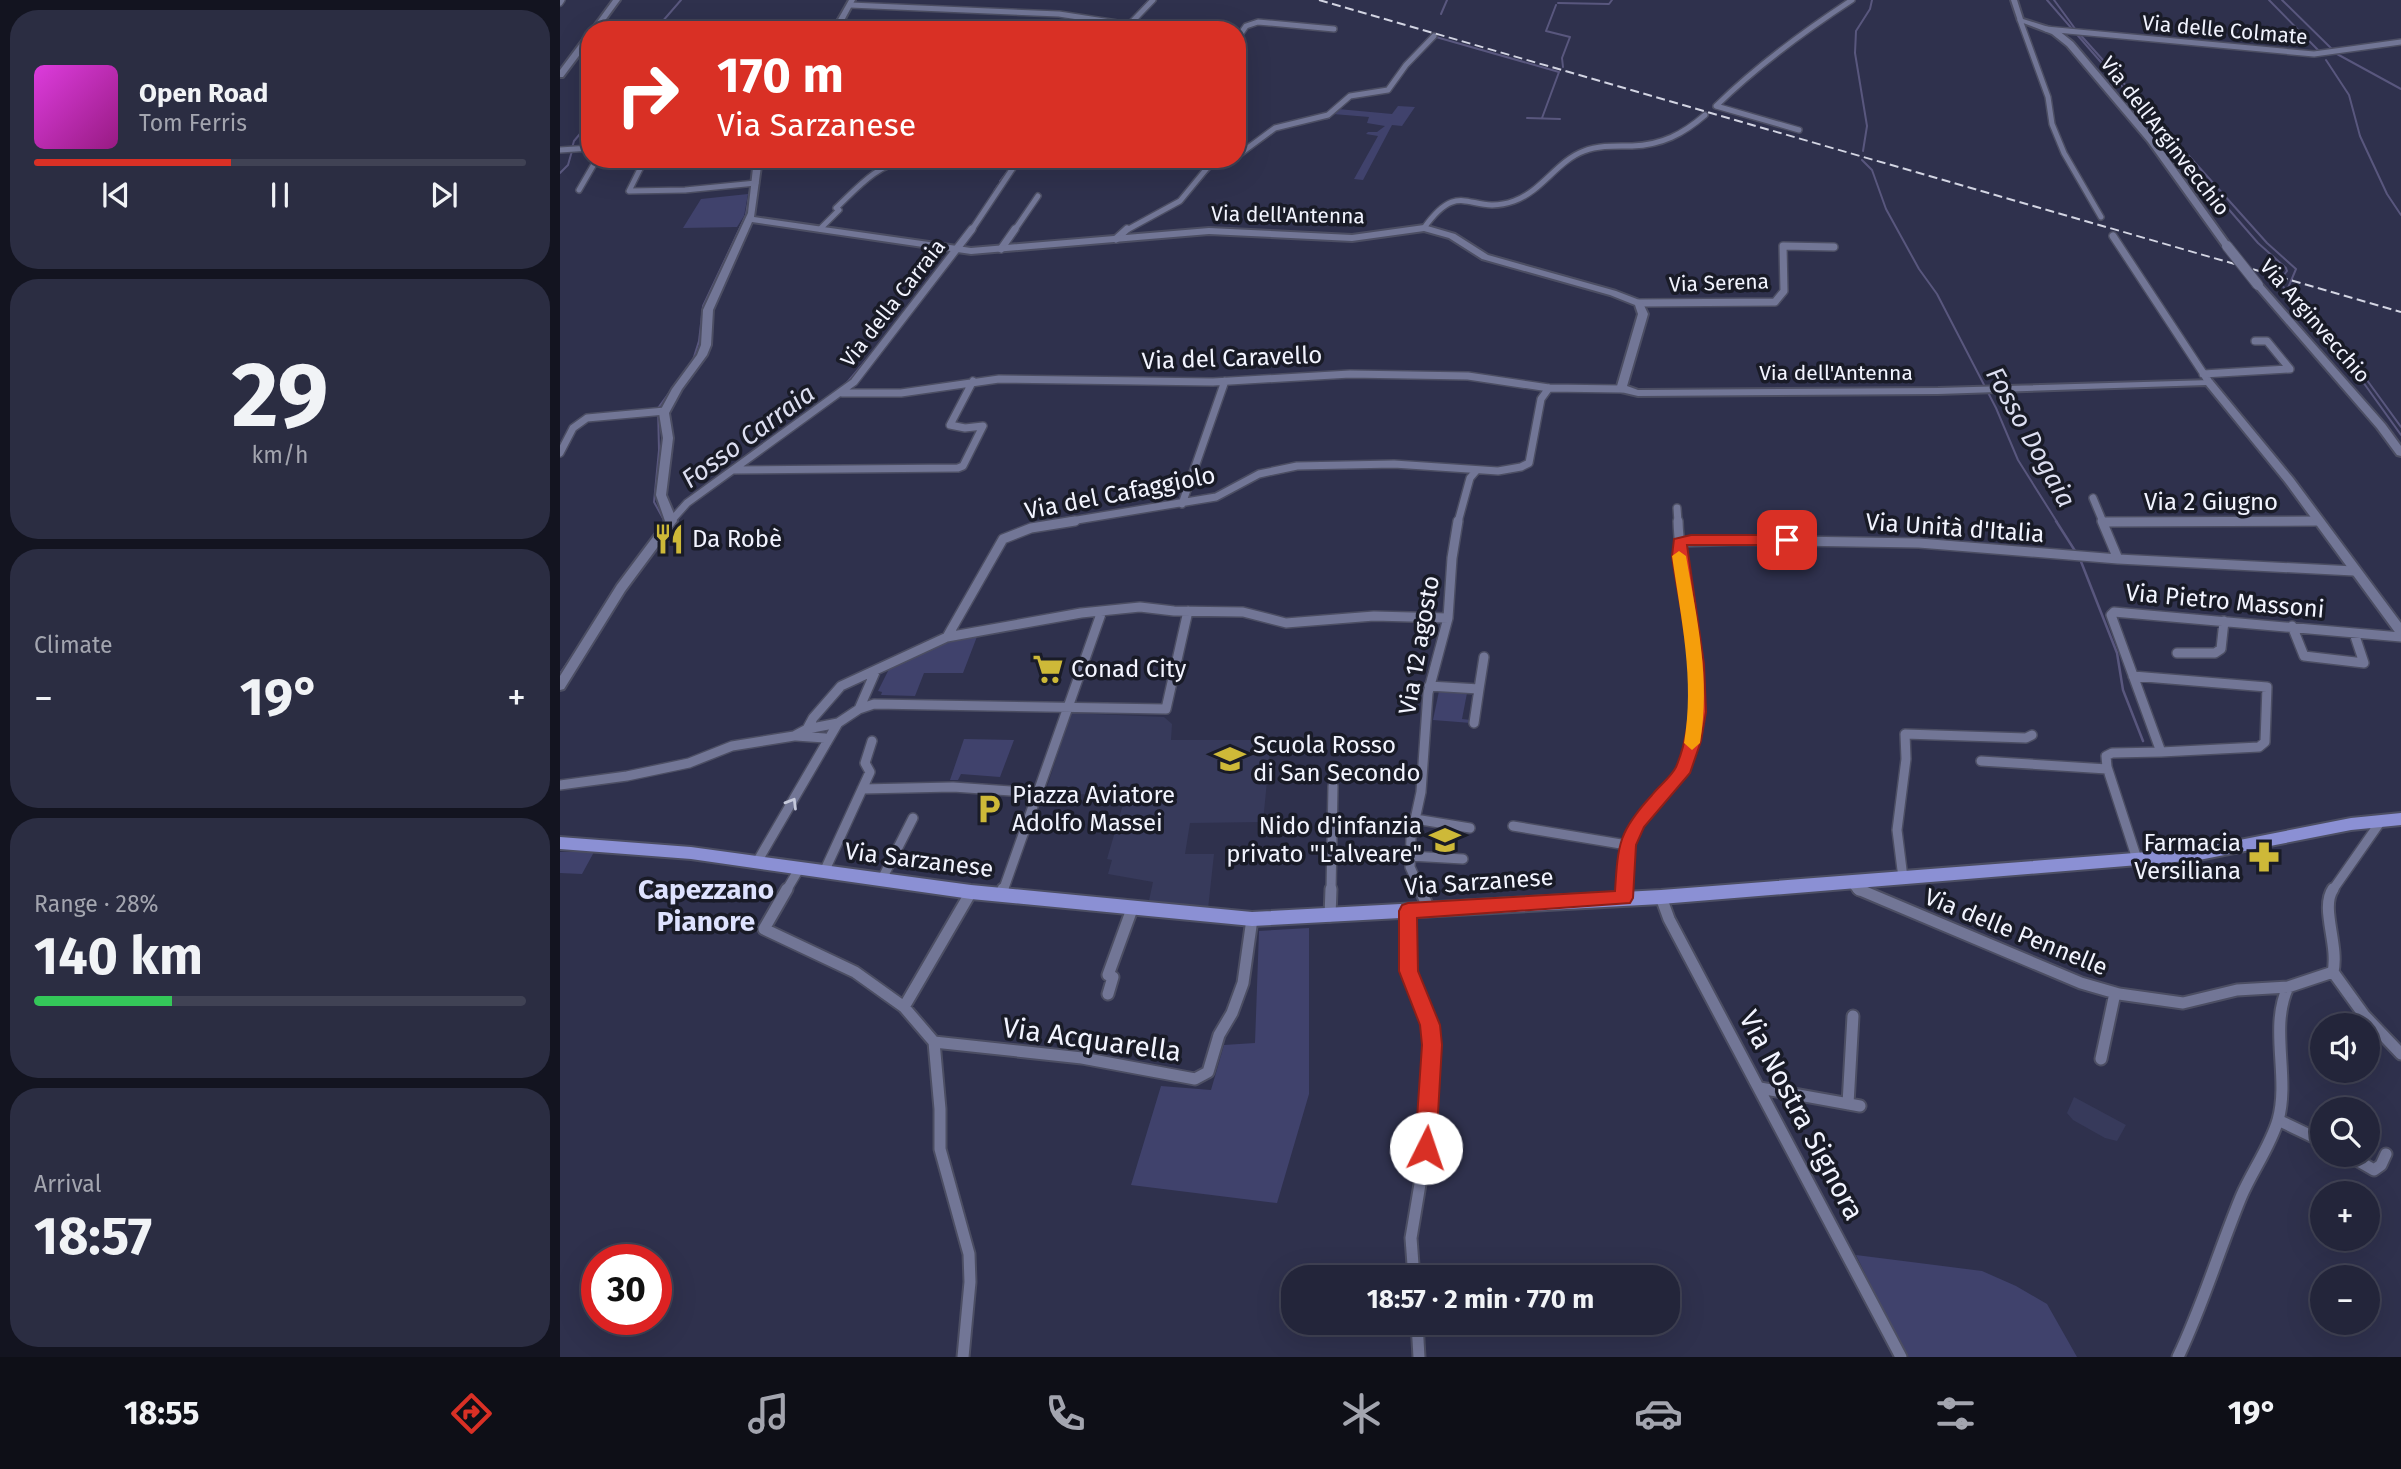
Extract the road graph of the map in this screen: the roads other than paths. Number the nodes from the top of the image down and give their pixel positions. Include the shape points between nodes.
1 (617, 0) edge
2 (1153, 0) edge
3 (1852, 0) edge
4 (2014, 0) edge
5 (851, 2) edge
6 (2020, 20) junction
7 (601, 21) edge
8 (840, 21) edge
9 (1096, 21) edge
10 (1133, 21) edge
11 (1246, 26) edge
12 (1334, 29) dead end
13 (2046, 29) junction
14 (1434, 36) dead end
15 (2401, 42) edge
16 (581, 47) edge
17 (563, 68) edge
18 (560, 75) edge
19 (1706, 115) dead end
20 (1799, 130) dead end
21 (581, 149) edge
22 (1246, 149) edge
23 (560, 150) edge
24 (592, 168) edge
25 (640, 168) edge
26 (757, 168) edge
27 (882, 168) edge
28 (1014, 168) edge
29 (1207, 168) edge
30 (756, 183) junction
31 (579, 190) dead end
32 (1038, 196) dead end
33 (2101, 217) dead end
34 (750, 219) junction
35 (1424, 228) junction
36 (820, 229) junction
37 (2113, 236) dead end
38 (1116, 239) junction
39 (2227, 246) joint
40 (1834, 247) dead end
41 (1001, 249) junction
42 (958, 250) junction
43 (1639, 303) junction
44 (2255, 341) dead end
45 (2206, 378) junction
46 (1225, 380) junction
47 (973, 381) junction
48 (1549, 387) junction
49 (1622, 389) junction
50 (842, 393) junction
51 (660, 412) junction
52 (560, 453) edge
53 (2401, 453) edge
54 (733, 470) junction
55 (1476, 471) junction
56 (2094, 498) dead end
57 (1182, 504) junction
58 (1677, 508) dead end
59 (671, 521) junction
60 (2319, 521) junction
61 (2103, 522) junction
62 (1679, 542) junction
63 (2118, 559) junction
64 (2354, 571) junction
65 (1102, 611) junction
66 (1188, 611) junction
67 (1448, 618) junction
68 (2224, 621) junction
69 (2292, 626) junction
70 (2354, 633) junction
71 (2401, 635) edge
72 (947, 637) junction
73 (2177, 653) dead end
74 (1484, 657) dead end
75 (876, 670) junction
76 (2133, 676) junction
77 (560, 686) edge
78 (1429, 686) junction
79 (1479, 689) junction
80 (1069, 707) junction
81 (859, 709) junction
82 (838, 723) junction
83 (1475, 723) dead end
84 (807, 729) junction
85 (2032, 735) dead end
86 (794, 736) junction
87 (827, 741) junction
88 (872, 741) dead end
89 (2161, 752) junction
90 (1980, 761) dead end
91 (2107, 769) junction
92 (560, 785) edge
93 (1333, 786) dead end
94 (862, 789) junction
95 (1039, 793) junction
96 (914, 818) dead end
97 (1415, 819) junction
98 (2401, 819) edge
99 (2381, 821) junction
100 (1513, 826) dead end
101 (1470, 828) dead end
102 (560, 843) edge
103 (1627, 845) junction
104 (1410, 856) junction
105 (1460, 857) dead end
106 (2137, 859) junction
107 (757, 862) junction
108 (799, 869) junction
109 (824, 873) junction
110 (1903, 878) junction
111 (882, 879) junction
112 (1852, 883) junction
113 (971, 892) junction
114 (1001, 895) junction
115 (1661, 897) junction
116 (1624, 898) junction
117 (1132, 909) junction
118 (1429, 909) junction
119 (1408, 911) junction
120 (1330, 916) junction
121 (1252, 919) junction
122 (2333, 972) junction
123 (2288, 987) junction
124 (2115, 993) junction
125 (1108, 994) dead end
126 (904, 1007) junction
127 (1853, 1016) dead end
128 (934, 1042) junction
129 (2401, 1054) edge
130 (2101, 1059) dead end
131 (1760, 1088) junction
132 (2278, 1120) junction
133 (2310, 1135) edge
134 (2386, 1154) dead end
135 (2380, 1166) edge
136 (1413, 1265) edge
137 (1418, 1335) edge
138 (963, 1357) edge
139 (1419, 1357) edge
140 (1901, 1357) edge
141 (2178, 1357) edge

1 - 7 street
2 - 10 street
3 - 20 street via 1785,44 1716,106
4 - 6 street
5 - 8 street
5 - 9 street via 1059,14
6 - 13 street, Via dell'Arginvecchio
6 - 33 street via 2048,97 2052,124
11 - 12 street via 1258,22
13 - 15 street, Via delle Colmate via 2314,54
13 - 39 street, Via dell'Arginvecchio via 2070,44 2123,105
14 - 22 street via 1388,90 1350,96 1328,115 1275,128
16 - 17 street
17 - 18 street
19 - 35 street via 1670,141 1582,152 1511,202 1448,200
21 - 23 street
24 - 31 street
25 - 30 street via 629,191
26 - 30 street
27 - 36 street via 852,192
28 - 42 street, Via della Carraia
29 - 38 street via 1180,201 1132,225
30 - 34 street
32 - 41 street
34 - 36 street, Via dell'Antenna
34 - 51 street via 708,310 702,355
35 - 38 street, Via dell'Antenna via 1352,238 1209,231
35 - 43 street, Via dell'Antenna via 1452,236 1485,257
36 - 42 street, Via dell'Antenna
37 - 45 street
38 - 41 street, Via dell'Antenna
39 - 53 street, Via Arginvecchio, bridge
40 - 43 street, Via Serena via 1783,246 1784,291 1775,302
41 - 42 street, Via dell'Antenna
42 - 50 street, Via della Carraia
43 - 49 street via 1643,314
44 - 45 street via 2267,341 2290,369
45 - 49 street, Via dell'Antenna via 1985,389 1650,394
45 - 60 street
46 - 47 street, Via del Caravello
46 - 48 street, Via del Caravello via 1350,374 1468,376
46 - 57 street
47 - 50 street, Via del Caravello via 901,393
47 - 54 street via 950,425 983,426 958,468
48 - 49 street, Via del Caravello
48 - 55 street, Via del Cafaggiolo via 1541,400 1529,463 1512,470
50 - 54 street, Via della Carraia
51 - 52 street via 587,418 573,428
51 - 59 street via 668,438 661,495
54 - 59 street, Via della Carraia via 687,503
55 - 57 street, Via del Cafaggiolo via 1389,464 1288,468 1255,475 1222,495
55 - 67 street, Via 12 agosto via 1459,514
56 - 61 street
57 - 72 street, Via del Cafaggiolo via 1031,528 1003,539
58 - 62 street
59 - 77 street via 621,588
60 - 61 street, Via 2 Giugno
60 - 64 street
61 - 63 street
62 - 63 street, Via Unità d'Italia via 1919,542
62 - 103 street via 1698,712 1682,773 1642,816
63 - 64 street, Via Unità d'Italia
64 - 71 street
65 - 66 street via 1140,607
65 - 72 street
65 - 80 street
66 - 67 street via 1243,612 1286,623 1374,616
66 - 80 street via 1166,709
67 - 78 street, Via 12 agosto
68 - 69 street, Via Pietro Massoni
68 - 73 street via 2221,649
68 - 76 street, Via Pietro Massoni via 2114,612 2111,615
69 - 70 street, Via Pietro Massoni
69 - 70 street via 2304,656 2364,663
70 - 71 street, Via Pietro Massoni
72 - 75 street
74 - 79 street
75 - 81 street
75 - 84 street via 833,692
76 - 89 street, Via Pietro Massoni
76 - 89 street via 2267,687 2265,742 2259,747
78 - 79 street
78 - 97 street, Via 12 agosto
79 - 83 street
80 - 81 street via 901,703
80 - 95 street
81 - 82 street
82 - 84 street
82 - 87 street
84 - 86 street
85 - 110 street via 1905,733 1897,830
86 - 87 street
86 - 92 street via 732,746 668,768
107 -> 87 street
88 - 94 street via 865,762 870,772
89 - 91 street via 2107,754
90 - 91 street
91 - 106 street
93 - 120 street
94 - 95 street via 953,787
94 - 109 street
95 - 114 street
96 - 111 street
97 - 101 street
97 - 104 street, Via 12 agosto
98 - 99 main road, Via Sarzanese
99 - 106 main road, Via Sarzanese via 2199,854
99 - 122 street via 2328,897 2338,949
100 - 103 street
102 - 107 main road, Via Sarzanese
103 - 116 street
104 - 105 street
104 - 118 street, Via 12 agosto via 1412,875
106 - 110 main road, Via Sarzanese
107 - 108 main road, Via Sarzanese
108 - 109 main road, Via Sarzanese
108 - 126 street via 764,929 855,972
109 - 111 main road, Via Sarzanese
110 - 112 main road, Via Sarzanese
111 - 113 main road, Via Sarzanese
112 - 115 main road, Via Sarzanese
112 - 124 street, Via delle Pennelle via 1863,893
113 - 114 main road, Via Sarzanese
113 - 126 street
114 - 117 main road, Via Sarzanese
115 - 116 main road, Via Sarzanese
115 - 131 street, Via Nostra Signora
116 - 118 main road, Via Sarzanese
117 - 121 main road, Via Sarzanese
117 - 125 street via 1108,975 1113,977
118 - 119 main road, Via Sarzanese
119 - 120 main road, Via Sarzanese
119 - 136 street via 1409,971 1430,1025 1432,1045 1426,1148 1411,1238
120 - 121 main road, Via Sarzanese
121 - 128 street, Via Acquarella via 1243,983 1208,1072 1202,1077
122 - 123 street, Via delle Pennelle
122 - 129 street via 2364,1015
123 - 124 street, Via delle Pennelle via 2228,992 2183,1003
123 - 132 street via 2282,994 2280,1016 2283,1071
124 - 130 street
126 - 128 street
127 - 131 street via 1854,1105
128 - 138 street via 940,1149 969,1254
131 - 140 street, Via Nostra Signora
132 - 133 street
132 - 141 street via 2246,1184 2206,1297
134 - 135 street
137 - 139 street

